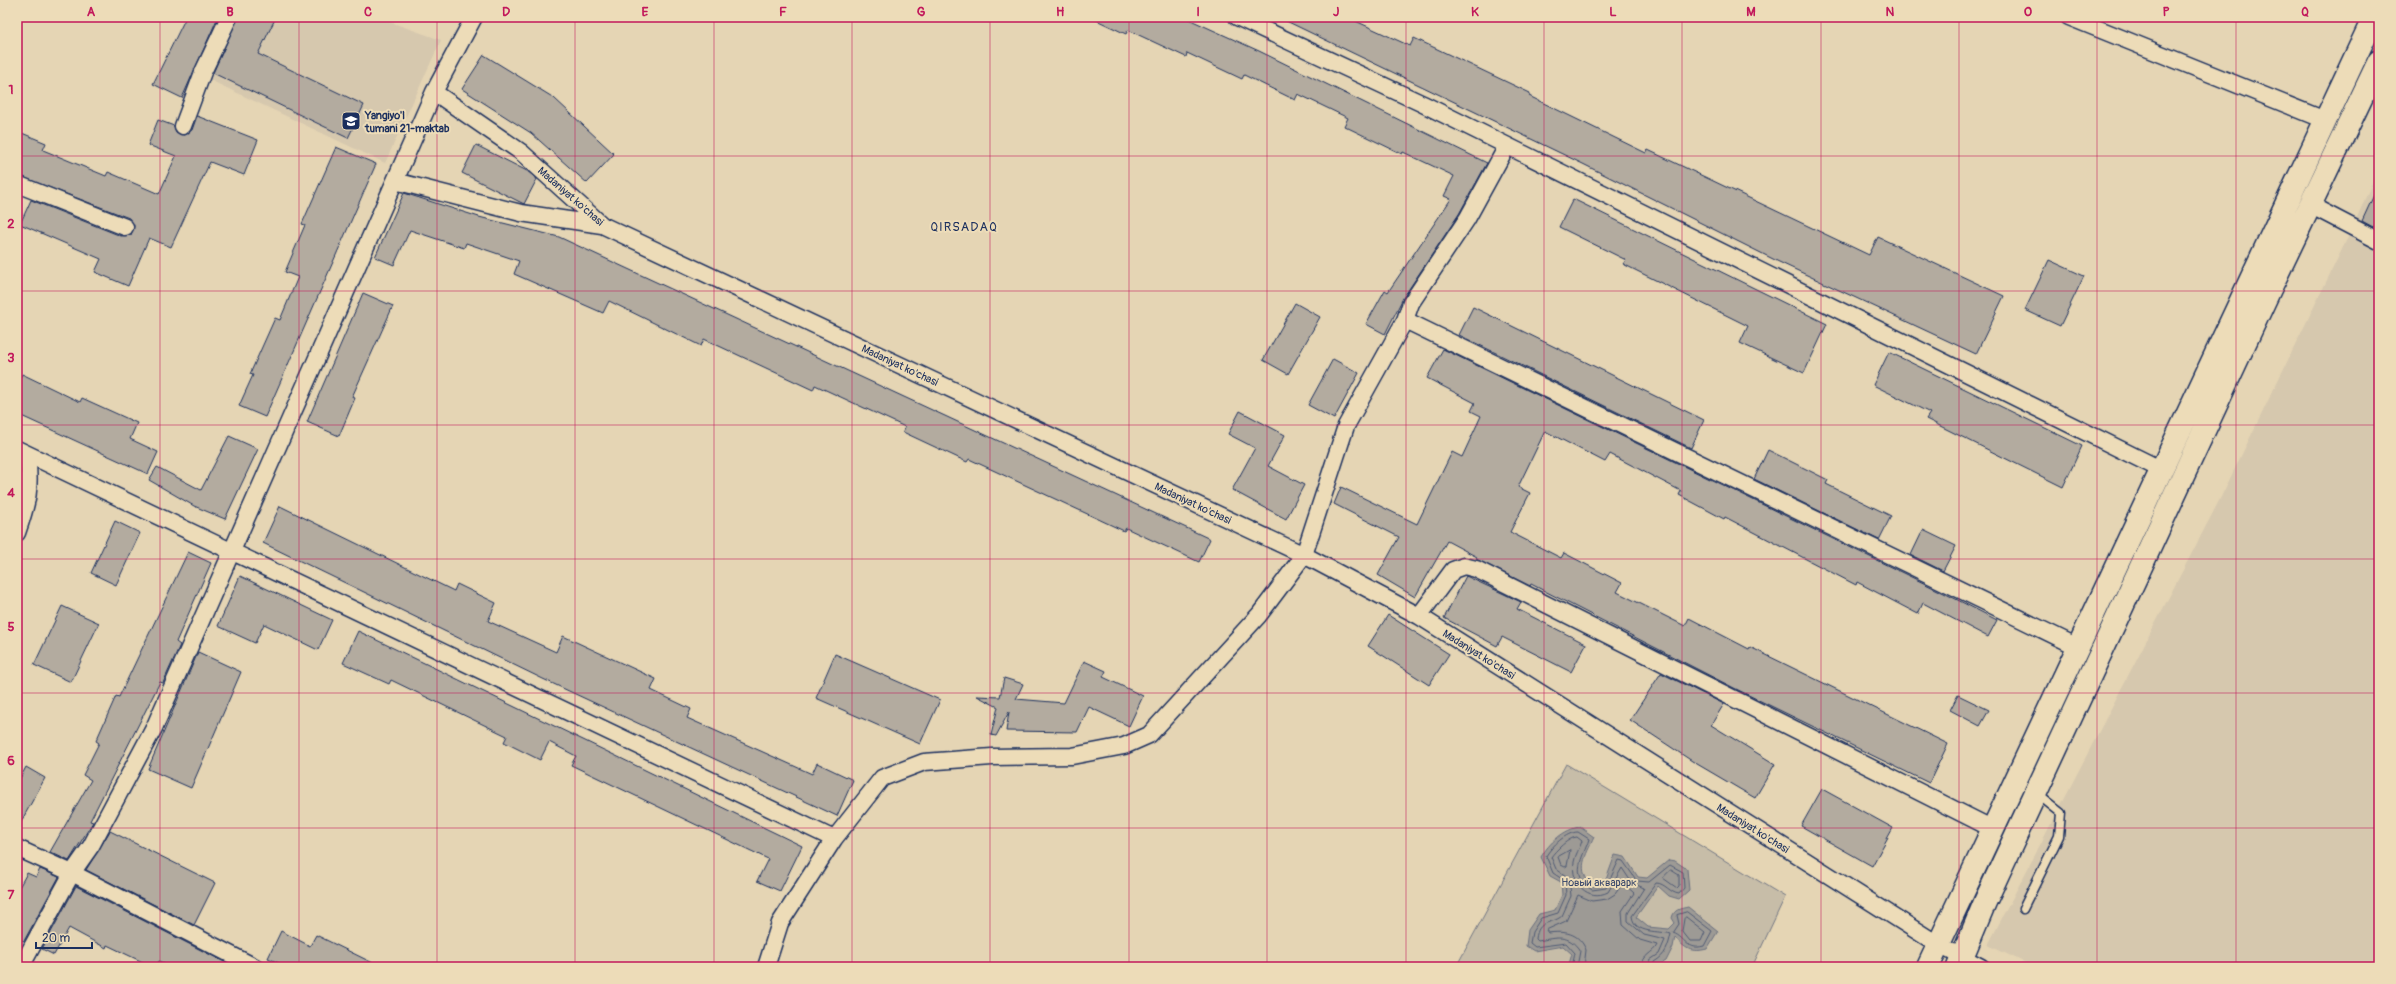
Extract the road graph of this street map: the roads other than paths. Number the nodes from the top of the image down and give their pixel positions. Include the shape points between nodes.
1 (229, 17) edge
2 (474, 17) edge
3 (1237, 17) edge
4 (2069, 17) edge
5 (2374, 17) edge
6 (2377, 71) edge
7 (434, 92) junction
8 (2325, 120) junction
9 (182, 126) dead end
10 (1507, 146) junction
11 (395, 181) junction
12 (17, 184) edge
13 (2310, 205) junction
14 (602, 225) junction
15 (125, 227) dead end
16 (2379, 241) edge
17 (1405, 320) junction
18 (22, 452) edge
19 (2160, 469) junction
20 (17, 533) edge
21 (231, 552) junction
22 (1304, 555) junction
23 (1419, 616) junction
24 (2078, 647) junction
25 (2036, 792) junction
26 (1993, 829) junction
27 (834, 839) junction
28 (17, 848) edge
29 (72, 873) junction
30 (2023, 909) dead end
31 (1939, 945) junction
32 (1967, 964) edge
33 (21, 967) edge
34 (255, 967) edge
35 (766, 967) edge
36 (1928, 967) edge

1 - 9 street via 203,72
2 - 7 street
3 - 10 street
4 - 8 street
5 - 8 main road
6 - 13 main road
7 - 11 street
7 - 14 street, Madaniyat ko'chasi via 521,152
8 - 19 main road
10 - 17 street via 1467,219 1411,303
10 - 19 street
11 - 14 street via 521,213
11 - 21 street
12 - 15 street
13 - 16 street
13 - 25 main road
14 - 22 street, Madaniyat ko'chasi
17 - 22 street via 1346,426
17 - 24 street
18 - 20 street via 31,483
18 - 21 street
19 - 24 main road
21 - 27 street
21 - 29 street via 154,728 90,846
22 - 23 street, Madaniyat ko'chasi
22 - 27 street via 1259,616 1149,735 1124,746 1072,756 992,757 924,762 882,778
23 - 26 street via 1454,570 1464,566 1476,569
23 - 31 street, Madaniyat ko'chasi
24 - 26 main road
25 - 30 lane via 2060,813 2059,836
25 - 32 main road
26 - 31 main road
27 - 35 street via 780,923
28 - 29 street
29 - 33 street
29 - 34 street
31 - 32 street, Madaniyat ko'chasi
31 - 36 main road

